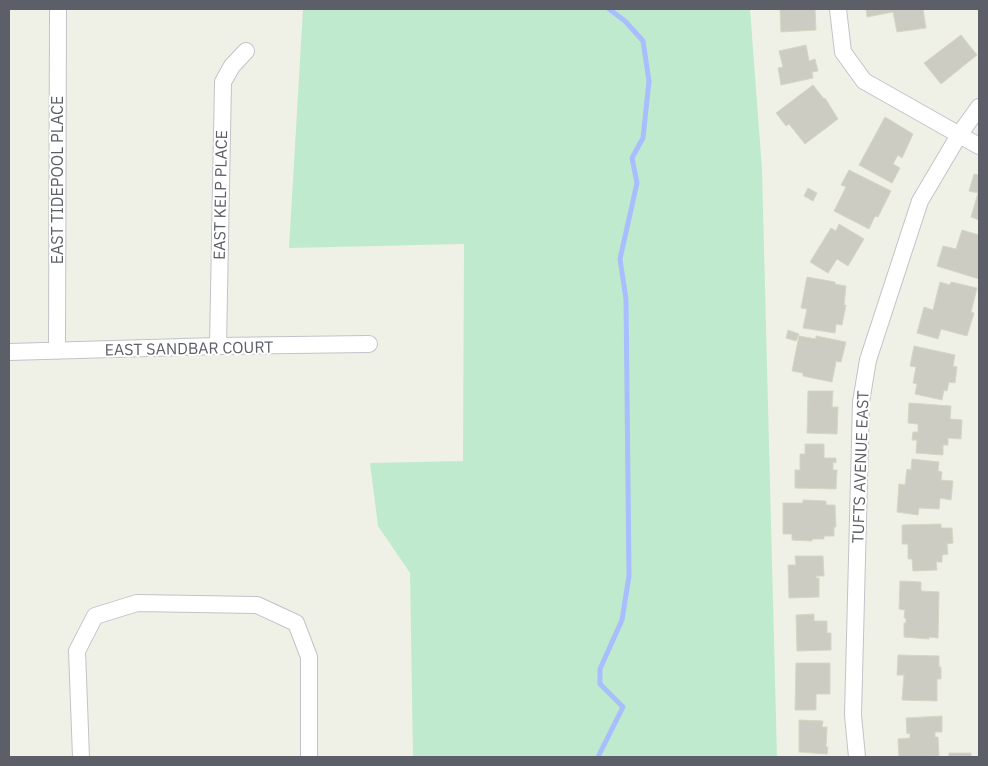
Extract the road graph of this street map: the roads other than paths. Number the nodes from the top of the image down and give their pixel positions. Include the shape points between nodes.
1 (58, 9) edge
2 (838, 9) edge
3 (246, 51) dead end
4 (979, 107) edge
5 (959, 135) junction
6 (979, 146) edge
7 (369, 344) dead end
8 (218, 346) junction
9 (58, 351) junction
10 (9, 352) edge
11 (81, 757) edge
12 (309, 757) edge
13 (857, 757) edge

1 - 9 street, EAST TIDEPOOL PLACE
2 - 5 street via 843,52 864,81
3 - 8 street, EAST KELP PLACE via 223,82
4 - 5 street, TUFTS AVENUE EAST
5 - 6 street
5 - 13 street, TUFTS AVENUE EAST via 920,201 868,360 861,402 853,715
7 - 8 street, EAST SANDBAR COURT
8 - 9 street, EAST SANDBAR COURT
9 - 10 street, EAST SANDBAR COURT
11 - 12 street via 77,651 95,616 137,602 257,605 296,623 310,657

